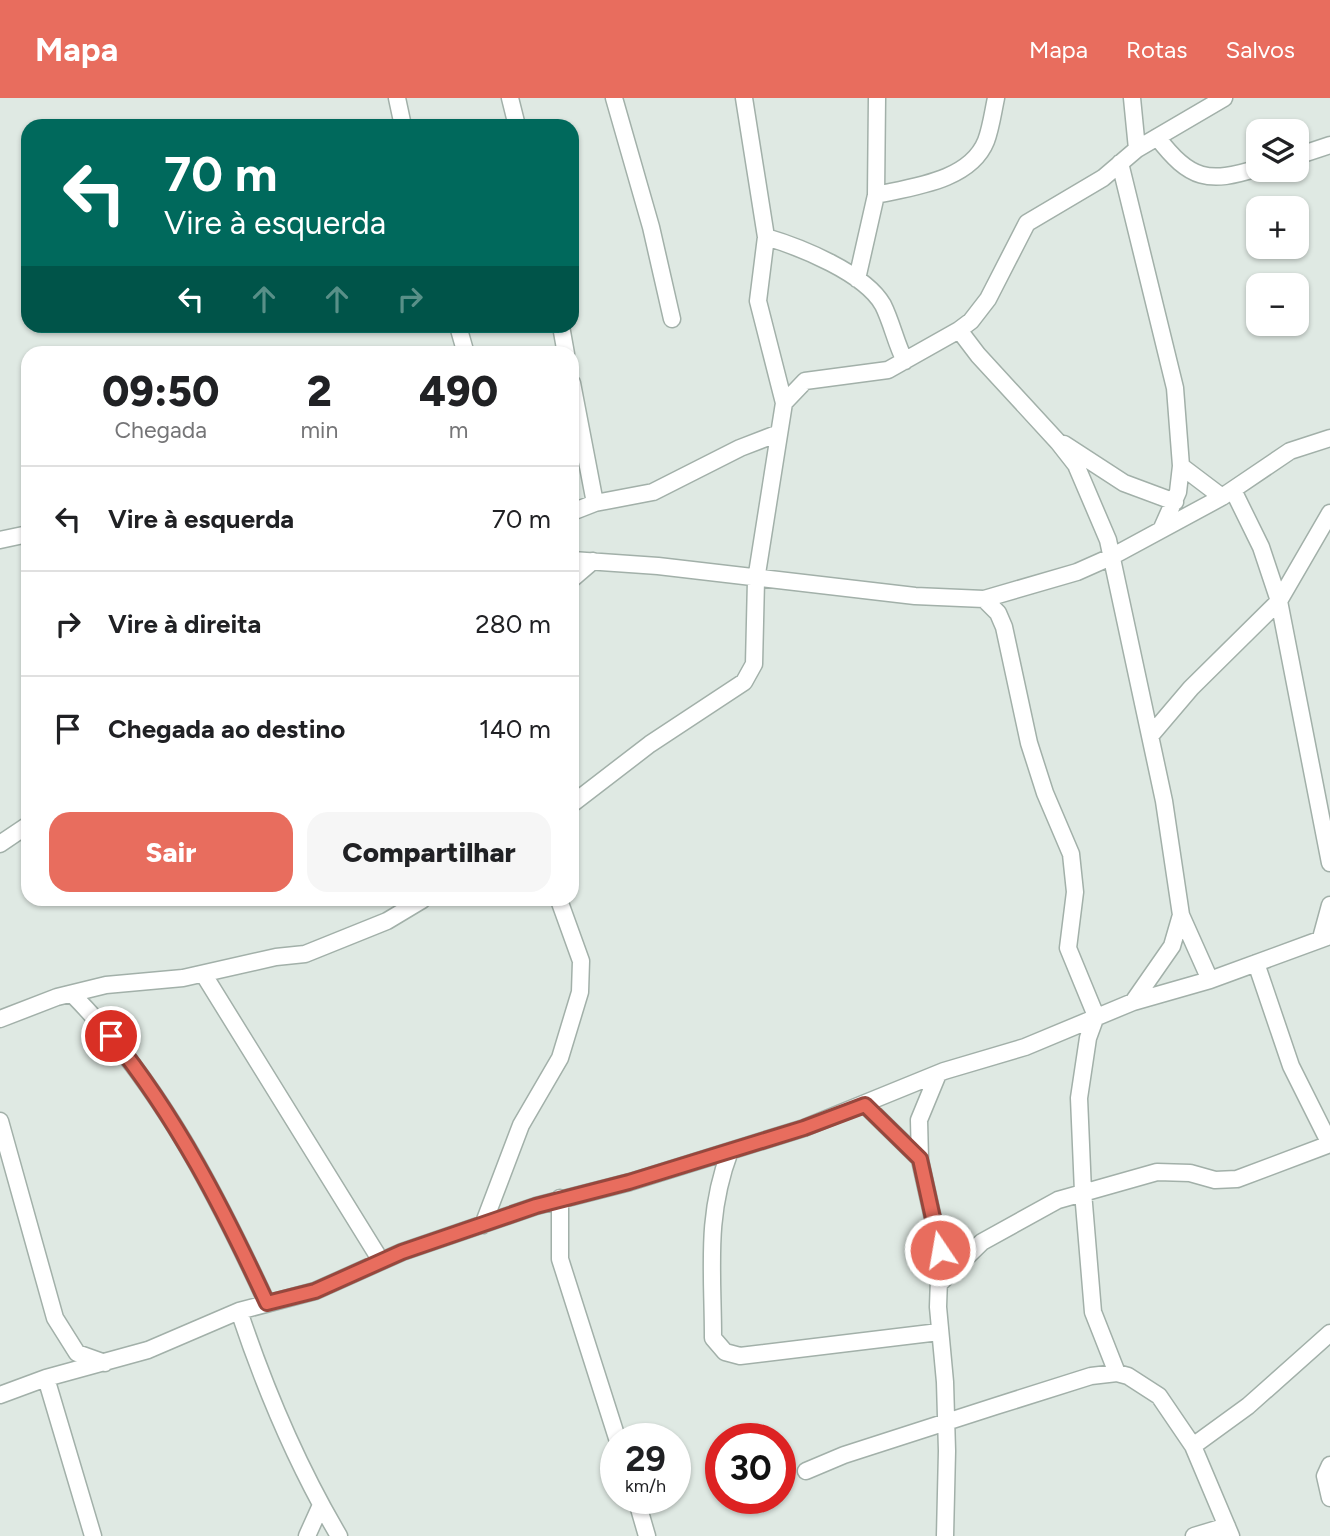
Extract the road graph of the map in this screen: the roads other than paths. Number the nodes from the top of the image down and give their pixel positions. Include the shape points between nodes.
1 (397, 98) edge
2 (510, 98) edge
3 (614, 98) edge
4 (744, 98) edge
5 (877, 98) edge
6 (996, 98) edge
7 (1132, 98) edge
8 (1224, 98) edge
9 (402, 119) edge
10 (515, 119) edge
11 (1157, 137) junction
12 (1330, 145) edge
13 (1137, 149) junction
14 (1309, 152) edge
15 (1120, 163) junction
16 (1246, 172) edge
17 (876, 195) junction
18 (766, 237) junction
19 (857, 279) junction
20 (672, 319) dead end
21 (959, 330) junction
22 (905, 362) junction
23 (784, 403) junction
24 (579, 420) edge
25 (779, 433) junction
26 (1330, 438) edge
27 (1058, 442) junction
28 (1181, 466) junction
29 (1227, 494) junction
30 (1175, 502) junction
31 (595, 503) junction
32 (579, 509) edge
33 (1330, 513) edge
34 (1162, 528) junction
35 (21, 536) edge
36 (1323, 539) edge
37 (0, 540) edge
38 (1114, 556) junction
39 (579, 560) edge
40 (593, 561) junction
41 (579, 573) edge
42 (756, 580) junction
43 (984, 598) junction
44 (1279, 601) junction
45 (1150, 735) junction
46 (579, 799) edge
47 (21, 830) edge
48 (0, 844) edge
49 (1330, 863) edge
50 (1330, 905) edge
51 (412, 906) edge
52 (561, 906) edge
53 (1181, 915) junction
54 (1326, 937) edge
55 (1256, 963) junction
56 (204, 975) junction
57 (1210, 979) junction
58 (72, 994) junction
59 (1133, 1002) junction
60 (1096, 1016) junction
61 (0, 1019) edge
62 (937, 1074) junction
63 (865, 1105) junction
64 (0, 1121) edge
65 (1330, 1144) edge
66 (730, 1151) junction
67 (920, 1159) junction
68 (1083, 1192) junction
69 (560, 1198) junction
70 (483, 1225) junction
71 (381, 1261) junction
72 (939, 1284) junction
73 (267, 1303) junction
74 (239, 1311) junction
75 (939, 1332) junction
76 (1330, 1333) edge
77 (105, 1363) junction
78 (1117, 1373) junction
79 (46, 1378) junction
80 (0, 1395) edge
81 (612, 1423) edge
82 (947, 1423) junction
83 (1193, 1446) junction
84 (1330, 1465) edge
85 (806, 1471) dead end
86 (1330, 1498) edge
87 (321, 1505) junction
88 (638, 1514) edge
89 (1229, 1531) edge
90 (641, 1534) edge
91 (93, 1536) edge
92 (307, 1536) edge
93 (339, 1536) edge
94 (945, 1536) edge
95 (1194, 1536) edge

1 - 9 street
2 - 10 street
3 - 20 street
4 - 18 street
5 - 17 street
6 - 17 street via 985,143 965,167 937,180
7 - 13 street
8 - 11 street
11 - 13 street
11 - 16 street via 1187,169 1206,179
12 - 14 street
13 - 15 street
15 - 21 street via 1027,223 988,299
15 - 28 street via 1175,388
17 - 19 street
18 - 19 street
18 - 23 street via 758,301
19 - 22 street via 882,304
21 - 22 street
21 - 27 street
22 - 23 street via 888,370 814,377 796,387
23 - 25 street
24 - 31 street
25 - 31 street via 653,492
25 - 42 street
26 - 29 street via 1290,452
27 - 30 street via 1124,483
27 - 38 street via 1076,465
28 - 29 street
28 - 30 street
29 - 34 street
29 - 44 street via 1261,547
30 - 34 street
31 - 32 street
33 - 36 street
34 - 38 street
35 - 37 street
36 - 44 street
38 - 43 street via 1077,572
38 - 45 street
39 - 40 street
40 - 41 street
40 - 42 street
42 - 43 street
42 - 46 street via 754,664 744,682 650,744
43 - 60 street via 1004,627 1029,743 1072,854 1075,892 1068,947
44 - 45 street
44 - 49 street
45 - 53 street via 1175,856
47 - 48 street
50 - 54 street
51 - 56 street via 331,946
52 - 70 street via 580,961 580,992 559,1058 521,1125
53 - 57 street
53 - 59 street via 1171,946
54 - 55 street
55 - 57 street
55 - 65 street via 1291,1066
56 - 58 street via 106,985
56 - 71 street
57 - 59 street
58 - 61 street
58 - 73 street via 164,1105 206,1176
59 - 60 street
60 - 62 street via 1025,1047
60 - 68 street via 1079,1098
62 - 63 street
62 - 67 street via 919,1120
63 - 66 street
63 - 67 street
64 - 77 street via 55,1318 77,1353
65 - 68 street via 1237,1179 1164,1172
66 - 69 street
66 - 75 street via 718,1181 711,1223 713,1338 725,1352 740,1356
67 - 72 street via 940,1250
68 - 72 street via 1058,1200 982,1242
68 - 78 street via 1093,1312
69 - 70 street
69 - 81 street via 560,1259
70 - 71 street
71 - 73 street via 315,1291
72 - 75 street
73 - 74 street
74 - 77 street via 166,1344
74 - 87 street via 257,1365
75 - 82 street
76 - 83 street via 1248,1406
77 - 79 street
78 - 82 street via 1091,1376
78 - 83 street via 1159,1396
79 - 80 street
79 - 91 street
82 - 85 street
82 - 94 street
83 - 89 street
84 - 86 street via 1325,1476
87 - 92 street
87 - 93 street
88 - 90 street
89 - 95 street

